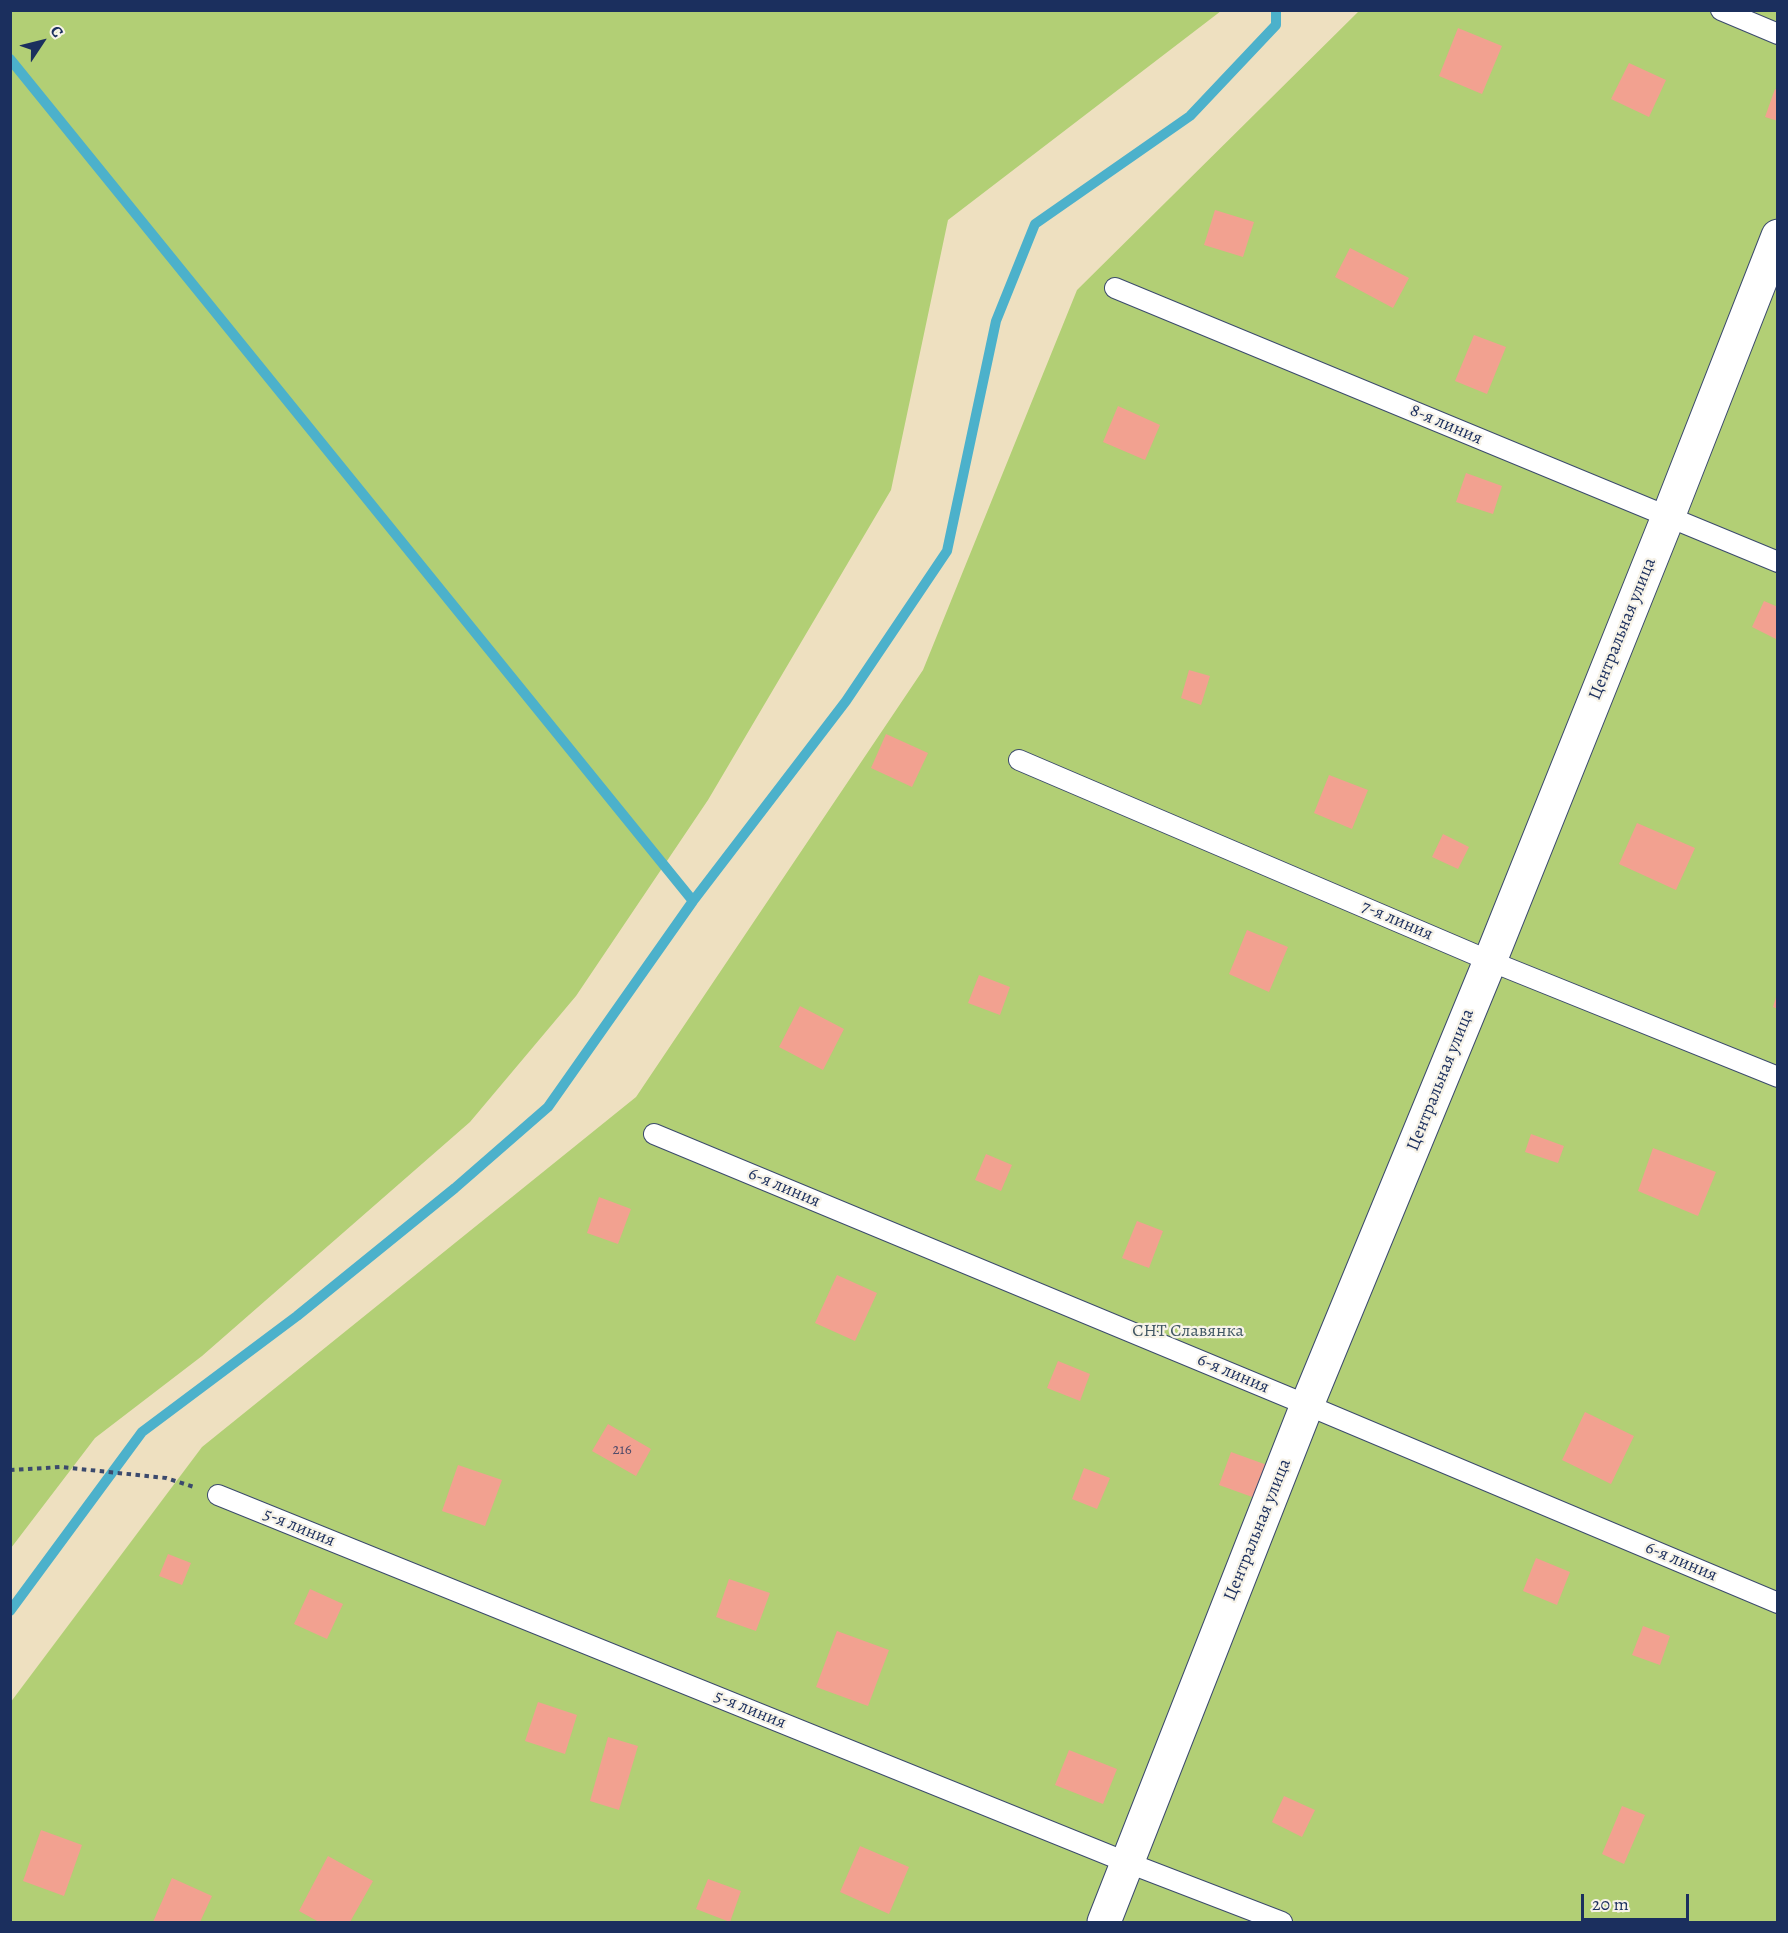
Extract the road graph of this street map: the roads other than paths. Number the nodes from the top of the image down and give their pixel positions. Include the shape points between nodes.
1 (1721, 10) edge
2 (1778, 34) edge
3 (1778, 236) edge
4 (1115, 288) dead end
5 (1668, 517) junction
6 (1778, 562) edge
7 (1019, 760) dead end
8 (1490, 961) junction
9 (1778, 1077) edge
10 (654, 1134) dead end
11 (1307, 1405) junction
12 (218, 1495) road end
13 (1778, 1603) edge
14 (1126, 1862) junction
15 (1104, 1923) edge
16 (1282, 1923) edge

1 - 2 lane
3 - 5 street, Центральная улица
4 - 5 lane, 8-я линия
5 - 6 lane, 8-я линия
5 - 8 street, Центральная улица
7 - 8 lane, 7-я линия
8 - 9 lane, 7-я линия
8 - 11 street, Центральная улица
10 - 11 lane, 6-я линия
11 - 13 lane, 6-я линия
11 - 14 street, Центральная улица
12 - 14 lane, 5-я линия
14 - 15 street, Центральная улица
14 - 16 lane, 5-я линия

